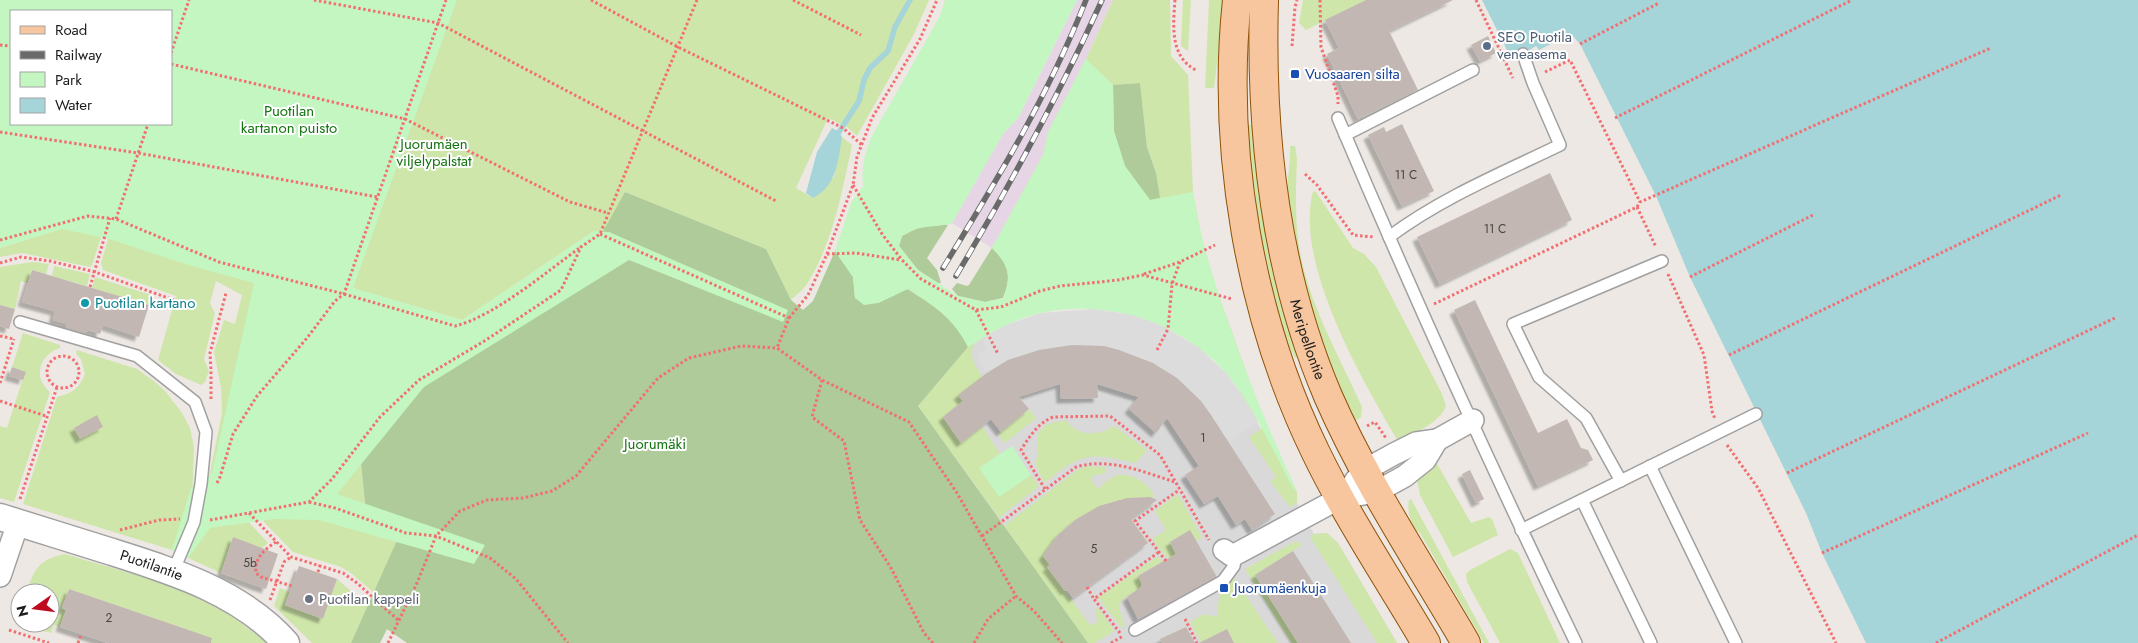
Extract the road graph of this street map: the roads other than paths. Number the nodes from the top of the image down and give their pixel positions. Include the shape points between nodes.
1 (1237, 0) edge
2 (1264, 0) edge
3 (1523, 54) dead end
4 (1473, 70) dead end
5 (1338, 118) road end
6 (1345, 135) junction
7 (1389, 237) junction
8 (1662, 261) road end
9 (20, 322) dead end
10 (1756, 414) dead end
11 (1473, 420) junction
12 (1650, 466) junction
13 (1370, 481) junction
14 (1621, 481) junction
15 (1340, 498) junction
16 (1582, 500) junction
17 (12, 516) edge
18 (1521, 530) junction
19 (1230, 552) joint
20 (173, 572) junction
21 (0, 576) edge
22 (1135, 630) dead end
23 (286, 643) edge
24 (1426, 643) edge
25 (1466, 643) edge
26 (1576, 643) edge
27 (1651, 643) edge
28 (1736, 643) edge

1 - 15 main road via 1235,128 1248,247 1279,361 1316,453
2 - 13 main road, Meripellontie via 1264,107 1281,240 1312,353 1328,395
3 - 7 lane via 1560,144 1458,194
4 - 6 lane
5 - 6 lane
6 - 7 lane
7 - 11 lane
8 - 14 lane via 1513,324 1539,377 1586,418
9 - 20 lane via 137,356 195,402 206,432 201,484 194,522
10 - 12 lane
11 - 13 street via 1437,440 1416,443
11 - 18 lane
12 - 14 lane
12 - 28 lane
13 - 15 street
13 - 25 main road, Meripellontie
14 - 16 lane
15 - 19 street
15 - 24 main road
16 - 18 lane
16 - 27 lane
17 - 20 street, Puotilantie
17 - 21 street
18 - 26 lane
19 - 22 lane via 1234,566 1223,582
20 - 23 street, Puotilantie via 234,601 261,618

